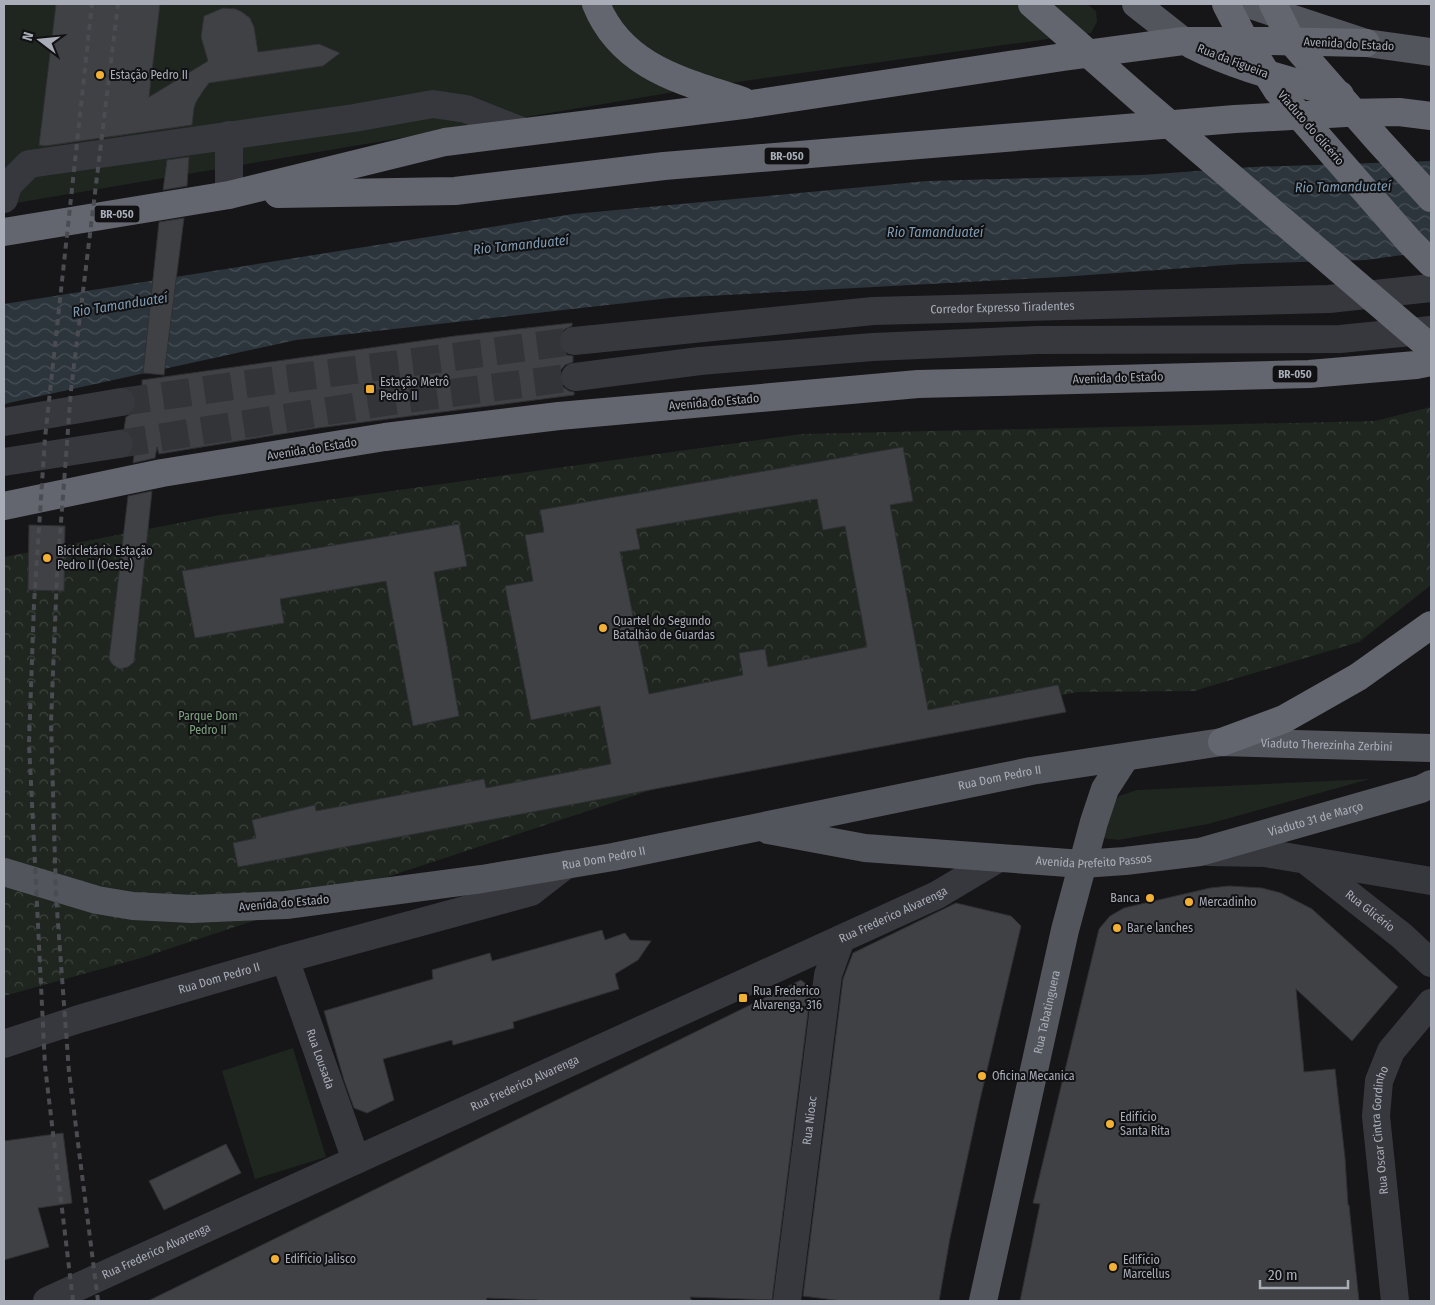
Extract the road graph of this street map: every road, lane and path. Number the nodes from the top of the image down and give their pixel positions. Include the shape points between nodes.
1 (596, 4) edge
2 (1032, 4) edge
3 (1136, 4) edge
4 (1226, 4) edge
5 (1248, 4) edge
6 (1273, 4) edge
7 (1183, 41) junction
8 (1366, 43) junction
9 (1431, 52) edge
10 (750, 104) junction
11 (1399, 112) junction
12 (1431, 116) edge
13 (524, 132) junction
14 (229, 135) junction
15 (229, 195) junction
16 (1431, 198) edge
17 (4, 199) edge
18 (4, 232) edge
19 (1431, 264) edge
20 (1431, 288) edge
21 (1431, 330) edge
22 (574, 341) tunnel mouth
23 (1431, 348) edge
24 (1431, 362) edge
25 (575, 377) tunnel mouth
26 (121, 402) tunnel mouth
27 (4, 422) edge
28 (119, 444) tunnel mouth
29 (4, 462) edge
30 (4, 506) edge
31 (1431, 625) edge
32 (1222, 742) junction
33 (1431, 748) edge
34 (1125, 758) junction
35 (1431, 784) edge
36 (754, 828) junction
37 (1200, 852) junction
38 (998, 858) junction
39 (1307, 861) junction
40 (567, 864) junction
41 (1082, 864) junction
42 (4, 872) edge
43 (1431, 881) edge
44 (841, 939) junction
45 (285, 959) junction
46 (1431, 963) edge
47 (1431, 1003) edge
48 (4, 1044) edge
49 (356, 1160) junction
50 (47, 1301) edge
51 (786, 1301) edge
52 (983, 1301) edge
53 (1395, 1301) edge

1 - 10 highway via 618,40 652,68
2 - 23 highway
3 - 7 main road, Rua da Figueira
4 - 19 highway, Viaduto do Glicério via 1278,90
5 - 8 main road
6 - 16 highway via 1292,42
7 - 8 highway, Avenida do Estado
7 - 10 highway, Avenida do Estado
7 - 11 highway, Rua da Figueira via 1248,69
8 - 9 main road, Avenida do Estado
10 - 13 highway, Avenida do Estado
11 - 12 highway, Avenida do Estado / BR-050
11 - 15 highway, Avenida do Estado / BR-050 via 1235,119 664,166 455,191
13 - 14 street via 466,109 433,104
13 - 15 highway, Avenida do Estado via 445,142
14 - 15 street
14 - 17 street via 29,164 8,186
15 - 18 highway, Avenida do Estado / BR-050
20 - 22 street, Corredor Expresso Tiradentes via 1329,299 873,311
21 - 25 street via 1340,339 1037,340 873,347 700,361
24 - 30 highway, Avenida do Estado / BR-050 via 1309,374 918,384 559,416 384,437 162,474
26 - 27 street
28 - 29 street
31 - 32 highway via 1358,677 1284,719
32 - 33 main road, Viaduto Therezinha Zerbini
32 - 34 main road, Rua Dom Pedro II
34 - 36 main road, Rua Dom Pedro II via 1031,771
34 - 41 main road, Rua Tabatinguera via 1105,789
35 - 37 main road, Viaduto 31 de Março
36 - 38 main road, Avenida Prefeito Passos via 865,848
36 - 40 main road, Rua Dom Pedro II
37 - 39 street, Avenida Prefeito Passos via 1265,854
37 - 41 main road, Avenida Prefeito Passos
38 - 41 main road, Avenida Prefeito Passos
38 - 44 street, Rua Frederico Alvarenga via 937,895
39 - 43 street, Avenida Prefeito Passos
39 - 46 street, Rua Glicério
40 - 42 main road, Avenida do Estado via 482,879 286,905 192,909 133,906 97,900
40 - 45 street, Rua Dom Pedro II via 531,892
41 - 52 main road, Rua Tabatinguera
44 - 49 street, Rua Frederico Alvarenga
44 - 51 street, Rua Nioac via 828,975
45 - 48 street, Rua Dom Pedro II
45 - 49 street, Rua Lousada
47 - 53 street, Rua Oscar Cintra Gordinho via 1392,1051 1379,1081 1376,1116
49 - 50 street, Rua Frederico Alvarenga

